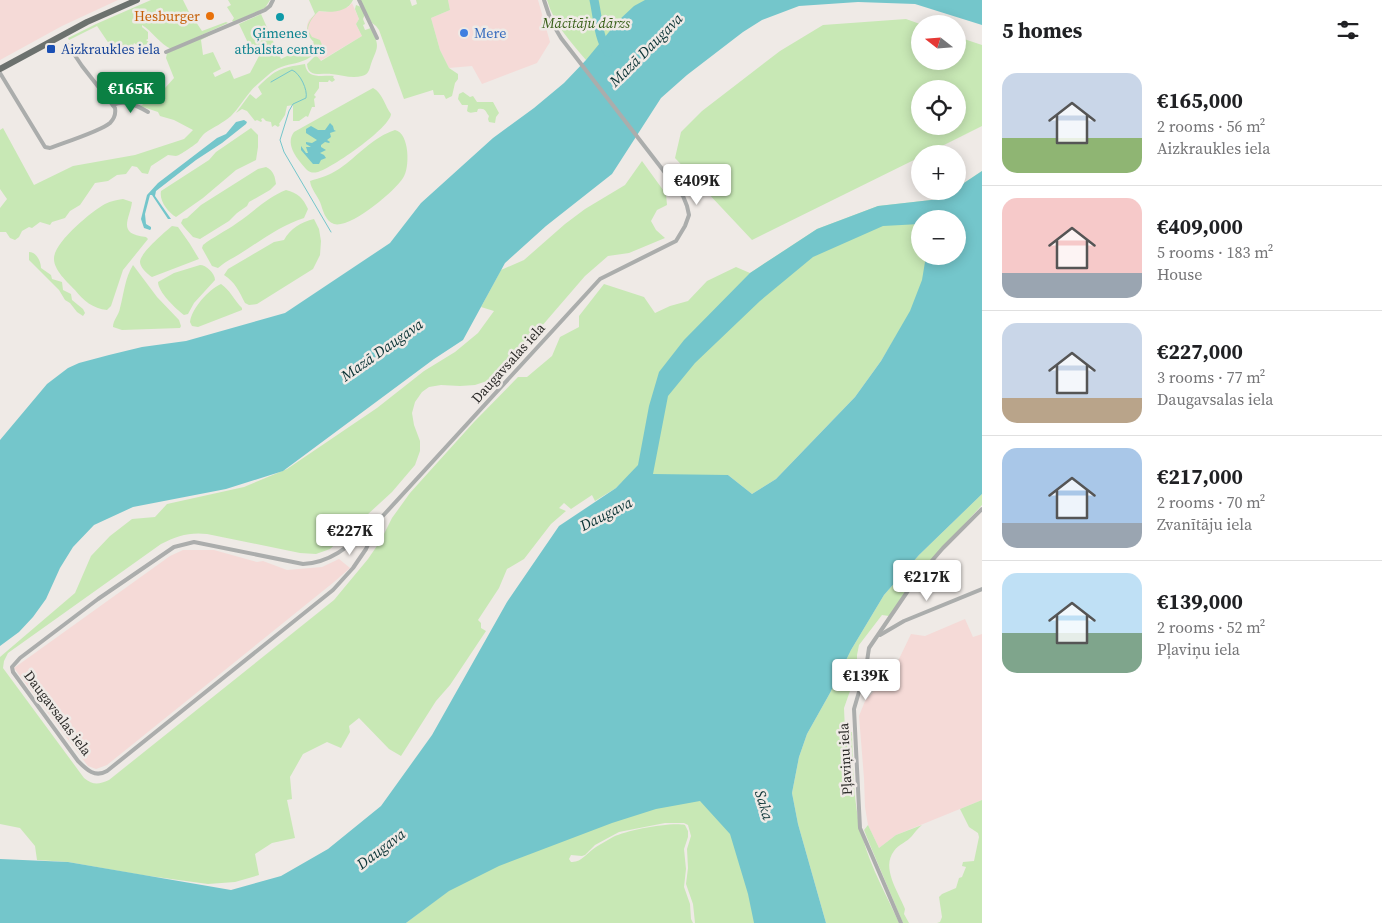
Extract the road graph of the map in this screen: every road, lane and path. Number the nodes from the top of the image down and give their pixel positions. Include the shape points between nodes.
1 (137, 0) edge
2 (273, 0) edge
3 (359, 0) edge
4 (544, 0) edge
5 (377, 38) dead end
6 (68, 45) dead end
7 (166, 52) dead end
8 (0, 69) edge
9 (0, 73) edge
10 (113, 105) junction
11 (148, 112) dead end
12 (982, 509) edge
13 (380, 519) junction
14 (982, 588) edge
15 (879, 635) junction
16 (901, 923) edge

1 - 8 highway via 87,22
2 - 7 street via 265,10
3 - 5 street
4 - 13 street, Daugavsalas iela via 554,26 572,53 683,196 687,220 676,241 600,280
6 - 10 street
9 - 10 street via 47,148 109,124 115,112
10 - 11 street via 120,102
12 - 15 street, Pļaviņu iela via 916,579
13 - 13 street, Daugavsalas iela via 366,549 333,590 102,774 92,772 78,762 13,672 12,667 20,658 174,547 194,542 312,564 332,558
14 - 15 street
15 - 16 street, Pļaviņu iela via 870,648 854,709 860,828

